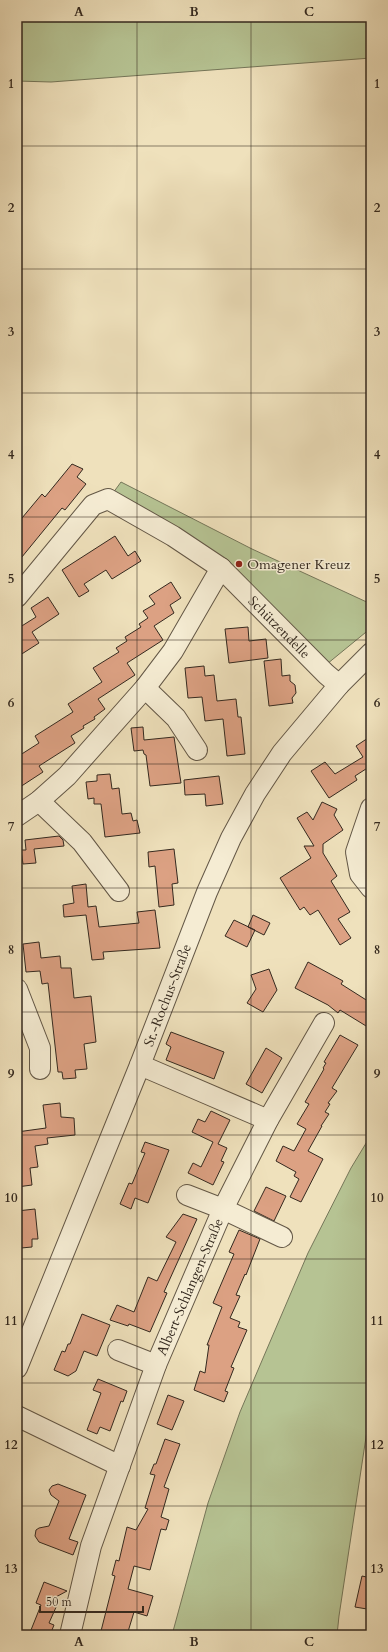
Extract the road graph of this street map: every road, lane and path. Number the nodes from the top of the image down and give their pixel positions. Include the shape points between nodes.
1 (221, 568) junction
2 (20, 586) edge
3 (371, 653) edge
4 (339, 685) junction
5 (145, 688) junction
6 (197, 750) dead end
7 (39, 801) junction
8 (371, 808) edge
9 (17, 816) edge
10 (371, 888) edge
11 (119, 891) dead end
12 (17, 989) edge
13 (324, 1023) dead end
14 (140, 1065) junction
15 (40, 1069) dead end
16 (268, 1120) junction
17 (187, 1195) dead end
18 (223, 1209) junction
19 (282, 1237) dead end
20 (118, 1350) dead end
21 (156, 1365) junction
22 (17, 1368) edge
23 (17, 1416) edge
24 (120, 1466) junction
25 (70, 1635) edge

1 - 2 street, Schützendelle via 173,536 108,499 92,505
1 - 4 street, Schützendelle
1 - 5 street via 174,651
3 - 4 street, St.-Rochus-Straße
4 - 14 street, St.-Rochus-Straße via 282,753 231,838 207,892
5 - 6 street via 176,718
5 - 7 street via 67,776
7 - 9 street
7 - 11 street via 82,842
8 - 10 street via 356,852 360,874
12 - 15 street via 40,1048
13 - 16 street, Albert-Schlangen-Straße
14 - 16 street
14 - 22 street, St.-Rochus-Straße
16 - 18 street, Albert-Schlangen-Straße
17 - 18 street, Albert-Schlangen-Straße
18 - 19 street, Albert-Schlangen-Straße
18 - 21 street, Albert-Schlangen-Straße
20 - 21 street, Albert-Schlangen-Straße
21 - 24 street, Albert-Schlangen-Straße
23 - 24 street
24 - 25 street, Albert-Schlangen-Straße via 91,1546

